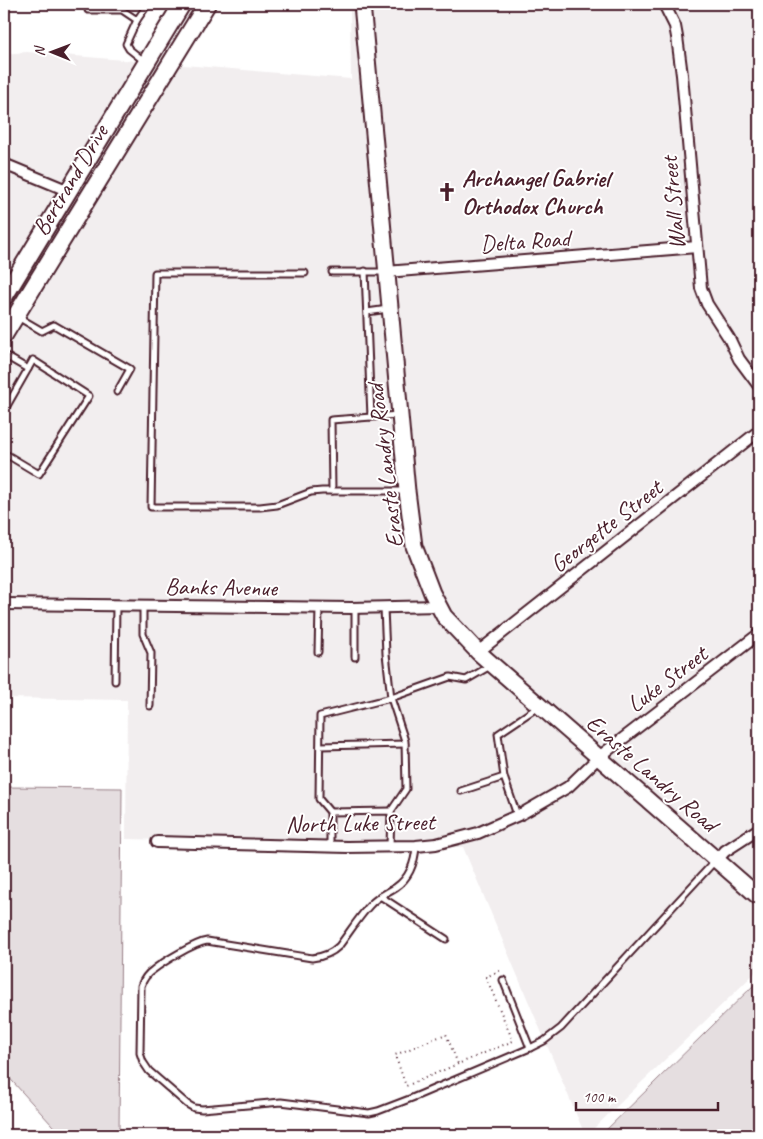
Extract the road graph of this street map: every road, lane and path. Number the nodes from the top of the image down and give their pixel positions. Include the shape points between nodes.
1 (87, 4) edge
2 (148, 4) edge
3 (182, 4) edge
4 (206, 4) edge
5 (362, 4) edge
6 (664, 4) edge
7 (137, 20) junction
8 (146, 63) junction
9 (162, 76) junction
10 (4, 164) edge
11 (68, 190) junction
12 (697, 247) junction
13 (365, 271) junction
14 (332, 272) dead end
15 (386, 272) junction
16 (305, 273) dead end
17 (4, 297) edge
18 (390, 309) junction
19 (367, 312) junction
20 (16, 315) junction
21 (4, 334) edge
22 (4, 355) edge
23 (28, 369) junction
24 (759, 386) edge
25 (118, 392) dead end
26 (4, 411) edge
27 (400, 415) junction
28 (371, 417) junction
29 (759, 431) edge
30 (4, 453) edge
31 (332, 491) junction
32 (407, 491) junction
33 (4, 604) edge
34 (116, 605) junction
35 (143, 606) junction
36 (439, 606) junction
37 (319, 608) junction
38 (355, 608) junction
39 (384, 608) junction
40 (759, 634) edge
41 (318, 652) dead end
42 (478, 652) junction
43 (355, 657) dead end
44 (493, 664) junction
45 (115, 680) dead end
46 (391, 698) junction
47 (150, 706) dead end
48 (540, 706) junction
49 (405, 744) junction
50 (320, 746) junction
51 (599, 757) junction
52 (504, 777) junction
53 (461, 791) dead end
54 (391, 811) junction
55 (330, 812) junction
56 (517, 816) junction
57 (759, 829) edge
58 (157, 842) dead end
59 (330, 846) junction
60 (390, 846) junction
61 (416, 846) junction
62 (717, 860) junction
63 (380, 896) junction
64 (759, 897) edge
65 (446, 939) dead end
66 (503, 980) joint
67 (530, 1048) junction
68 (458, 1064) junction

1 - 7 lane via 88,10 122,10
2 - 7 lane
3 - 8 main road, Bertrand Drive
4 - 9 main road, Bertrand Drive
5 - 15 street, Eraste Landry Road
6 - 12 street, Wall Street via 678,37
7 - 8 lane via 126,44
8 - 9 street
8 - 11 main road, Bertrand Drive
9 - 20 main road, Bertrand Drive
10 - 11 street
11 - 17 main road, Bertrand Drive
12 - 15 street, Delta Road
12 - 24 street, Wall Street via 703,296 742,364
13 - 14 lane
13 - 15 lane
13 - 19 lane
15 - 18 street, Eraste Landry Road
16 - 31 lane via 155,273 151,507 260,507 277,505 311,492
18 - 19 lane
18 - 27 street, Eraste Landry Road
19 - 28 lane
20 - 21 main road, Bertrand Drive
20 - 25 lane via 42,331 54,325 130,370
22 - 23 lane
23 - 26 lane
23 - 30 lane via 33,360 89,396 39,474
27 - 28 lane
27 - 32 street, Eraste Landry Road
28 - 31 lane via 331,420
29 - 42 street, Georgette Street
31 - 32 lane
32 - 36 street, Eraste Landry Road via 414,546
33 - 34 street, Banks Avenue
34 - 35 street, Banks Avenue
34 - 45 lane
35 - 37 street, Banks Avenue
35 - 47 lane via 143,634 151,653
36 - 39 street, Banks Avenue
36 - 42 street, Eraste Landry Road
37 - 38 street, Banks Avenue
37 - 41 lane
38 - 39 street, Banks Avenue
38 - 43 lane
39 - 46 lane
40 - 51 street, Luke Street
42 - 44 street, Eraste Landry Road
44 - 46 lane via 466,680 450,677
44 - 48 street, Eraste Landry Road
46 - 49 lane
46 - 50 lane via 320,716
48 - 51 street, Eraste Landry Road
48 - 52 lane via 498,734
49 - 50 lane
49 - 54 lane via 406,790
50 - 55 lane via 319,799
51 - 56 street, North Luke Street via 568,787
51 - 62 street, Eraste Landry Road
52 - 53 lane
52 - 56 lane
54 - 55 lane
54 - 60 lane
55 - 59 lane
56 - 61 street, North Luke Street via 478,833
57 - 62 street
58 - 59 street, North Luke Street
59 - 60 street, North Luke Street
60 - 61 street, North Luke Street
61 - 63 lane via 413,864 406,877
62 - 64 street, Eraste Landry Road
62 - 67 lane via 560,1028
63 - 65 lane
63 - 67 lane via 339,946 324,956 312,958 206,941 195,944 152,971 141,986 140,1053 145,1066 187,1104 202,1110 281,1102 369,1113
66 - 67 lane
66 - 68 path via 499,971 486,977 513,1041
68 - 68 path via 446,1034 395,1056 406,1086

